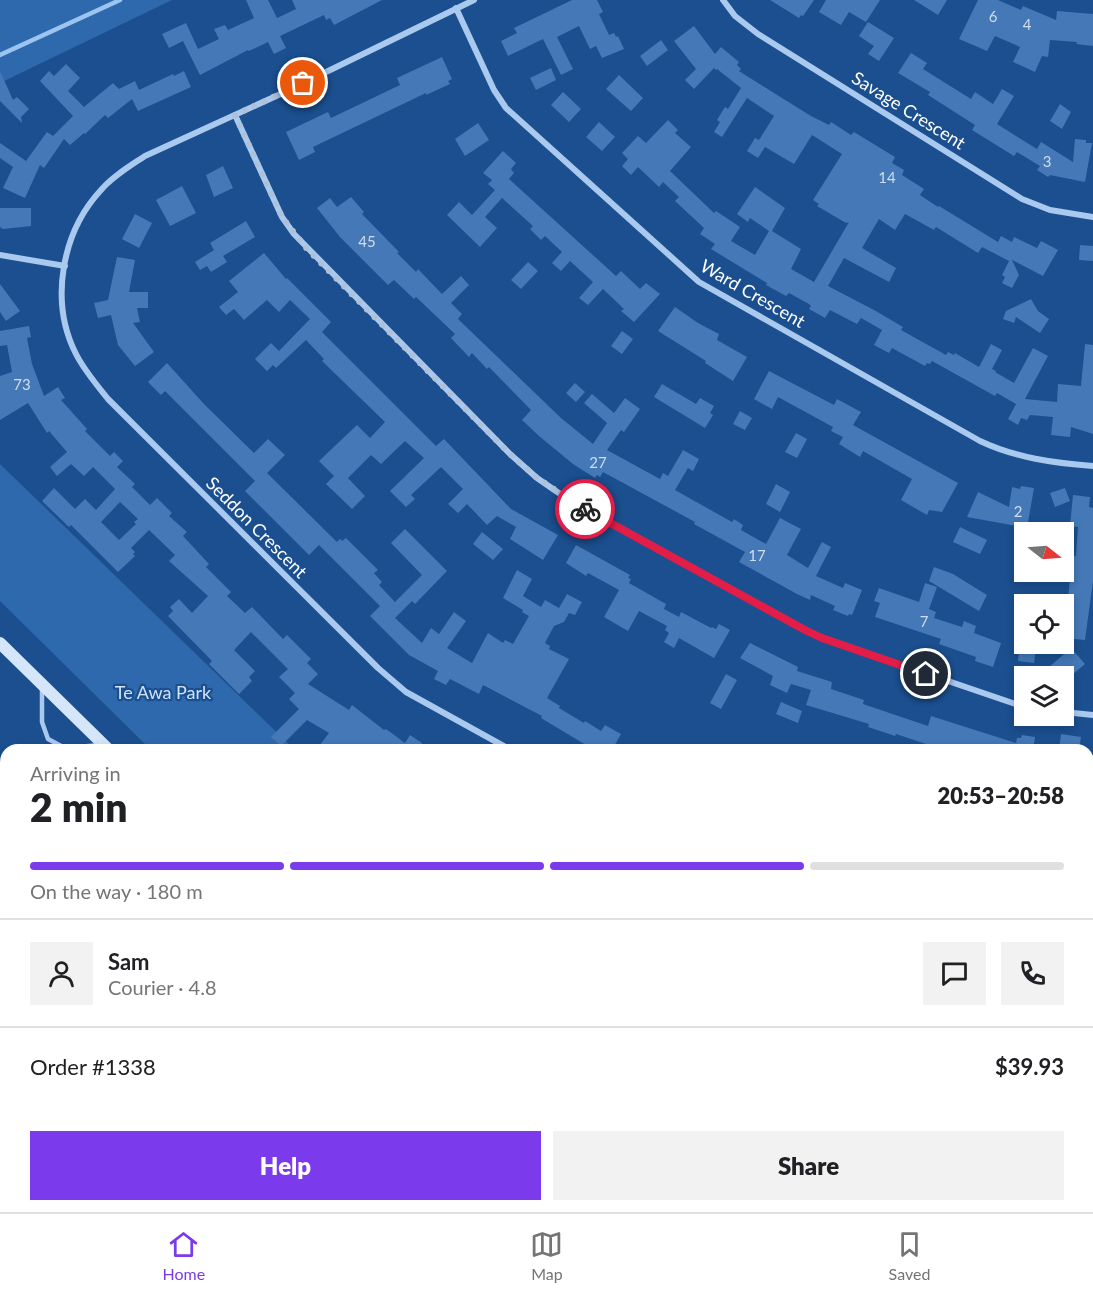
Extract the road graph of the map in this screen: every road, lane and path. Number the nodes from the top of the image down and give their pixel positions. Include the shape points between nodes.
1 (474, 0) edge
2 (723, 0) edge
3 (456, 8) junction
4 (235, 115) junction
5 (1093, 217) edge
6 (0, 255) edge
7 (65, 266) junction
8 (1093, 466) edge
9 (0, 643) edge
10 (42, 684) junction
11 (1014, 704) edge
12 (1074, 713) edge
13 (1093, 715) edge
14 (57, 744) edge
15 (103, 744) edge
16 (500, 744) edge

1 - 3 street, Seddon Crescent
2 - 5 street, Savage Crescent via 735,16 758,34 1022,199 1050,210
3 - 4 street, Seddon Crescent
3 - 8 street, Ward Crescent via 506,108 699,282 980,441 1013,454
4 - 7 street, Seddon Crescent via 145,156 106,184 82,216
4 - 11 street via 282,217 294,234 537,478 632,536 805,630
6 - 7 street
7 - 16 street, Seddon Crescent via 61,294 68,335 84,369 108,399 378,668 406,692
9 - 10 main road
10 - 14 lane via 42,722 48,739
10 - 15 main road
12 - 13 street

